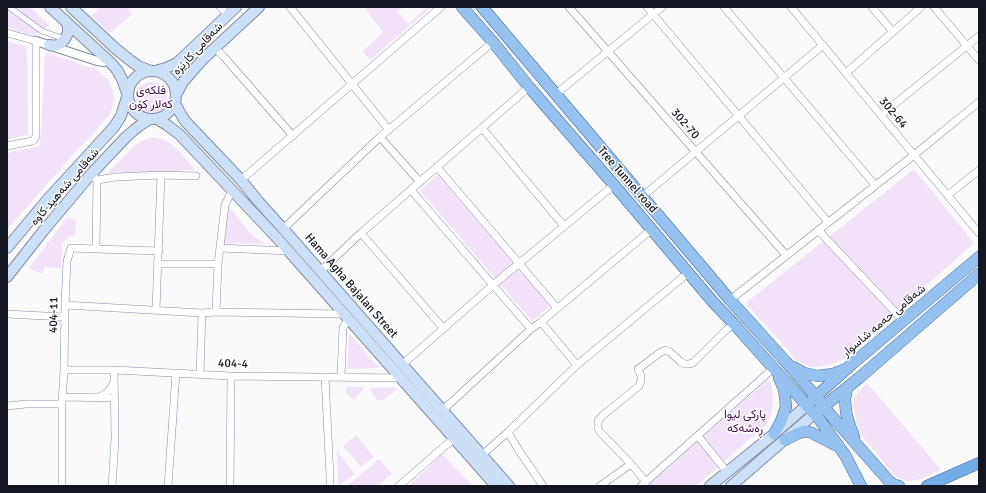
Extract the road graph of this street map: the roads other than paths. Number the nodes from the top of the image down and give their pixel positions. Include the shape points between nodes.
1 (9, 7) edge
2 (50, 7) edge
3 (71, 7) edge
4 (220, 7) edge
5 (236, 7) edge
6 (260, 7) edge
7 (290, 7) edge
8 (440, 7) edge
9 (462, 7) edge
10 (482, 7) edge
11 (569, 7) edge
12 (647, 7) edge
13 (662, 7) edge
14 (724, 7) edge
15 (791, 7) edge
16 (872, 7) edge
17 (922, 7) edge
18 (934, 7) edge
19 (653, 14) junction
20 (228, 15) junction
21 (65, 20) junction
22 (893, 32) junction
23 (7, 33) edge
24 (979, 36) edge
25 (65, 39) junction
26 (36, 41) junction
27 (493, 42) junction
28 (49, 45) junction
29 (823, 45) junction
30 (967, 45) junction
31 (215, 48) junction
32 (608, 52) junction
33 (108, 60) junction
34 (979, 60) edge
35 (153, 71) junction
36 (846, 73) junction
37 (784, 78) junction
38 (352, 84) junction
39 (529, 88) junction
40 (557, 94) junction
41 (127, 95) junction
42 (176, 99) junction
43 (979, 102) edge
44 (881, 115) junction
45 (739, 116) junction
46 (153, 120) junction
47 (482, 128) junction
48 (389, 130) junction
49 (293, 136) junction
50 (380, 137) junction
51 (7, 146) edge
52 (695, 152) junction
53 (914, 155) junction
54 (438, 167) junction
55 (979, 170) edge
56 (161, 175) junction
57 (196, 176) dead end
58 (94, 177) junction
59 (241, 180) junction
60 (420, 182) junction
61 (614, 185) junction
62 (875, 185) junction
63 (232, 190) junction
64 (411, 190) junction
65 (948, 195) junction
66 (644, 196) junction
67 (258, 202) junction
68 (250, 209) junction
69 (828, 222) junction
70 (564, 226) junction
71 (283, 229) junction
72 (652, 229) junction
73 (818, 230) junction
74 (361, 233) junction
75 (979, 233) edge
76 (7, 248) edge
77 (220, 248) junction
78 (96, 249) junction
79 (159, 251) junction
80 (289, 251) junction
81 (786, 255) junction
82 (979, 257) edge
83 (519, 263) junction
84 (159, 264) junction
85 (218, 264) junction
86 (319, 270) junction
87 (688, 273) junction
88 (979, 275) edge
89 (7, 277) edge
90 (493, 285) junction
91 (730, 300) junction
92 (65, 305) junction
93 (557, 308) junction
94 (156, 310) junction
95 (216, 312) junction
96 (202, 313) junction
97 (7, 314) edge
98 (346, 316) junction
99 (64, 317) junction
100 (541, 322) junction
101 (903, 322) junction
102 (734, 324) junction
103 (443, 328) junction
104 (531, 329) junction
105 (786, 362) junction
106 (403, 364) junction
107 (852, 364) junction
108 (577, 365) junction
109 (774, 368) junction
110 (64, 370) junction
111 (114, 370) junction
112 (176, 373) junction
113 (200, 374) junction
114 (231, 376) junction
115 (325, 377) junction
116 (341, 377) junction
117 (401, 378) junction
118 (114, 382) junction
119 (847, 388) junction
120 (816, 397) junction
121 (97, 398) junction
122 (114, 398) junction
123 (62, 401) junction
124 (807, 405) junction
125 (7, 406) edge
126 (824, 407) junction
127 (443, 410) junction
128 (814, 414) junction
129 (508, 432) junction
130 (774, 434) junction
131 (698, 436) junction
132 (454, 438) junction
133 (785, 440) junction
134 (856, 443) junction
135 (839, 446) junction
136 (482, 455) junction
137 (979, 463) edge
138 (631, 464) junction
139 (727, 472) junction
140 (644, 484) edge
141 (503, 485) edge
142 (62, 486) edge
143 (112, 486) edge
144 (168, 486) edge
145 (230, 486) edge
146 (330, 486) edge
147 (399, 486) edge
148 (543, 486) edge
149 (600, 486) edge
150 (710, 486) edge
151 (730, 486) edge
152 (861, 486) edge
153 (899, 486) edge
154 (927, 486) edge

1 - 25 street via 42,30
2 - 21 main road
3 - 35 main road via 131,61
4 - 20 street
5 - 20 main road, شەقامی کارێزە
6 - 31 main road, شەقامی کارێزە
7 - 38 street
8 - 38 street
9 - 27 main road, Tree Tunnel road
10 - 40 main road, Tree Tunnel road
11 - 32 street, 302-70
12 - 19 street
13 - 19 street
14 - 37 street
15 - 29 street, 302-64
16 - 22 street
17 - 22 street
18 - 30 street
19 - 32 street
19 - 45 street
20 - 35 main road, شەقامی کارێزە via 177,63
21 - 25 main road via 68,30
21 - 33 main road
22 - 36 street
23 - 26 street
24 - 30 street
25 - 28 main road via 61,44
26 - 28 street
26 - 51 street via 36,136 32,141
27 - 39 main road, Tree Tunnel road
27 - 48 street
28 - 33 street via 97,61
29 - 36 street, 302-64
29 - 37 street
30 - 34 street
30 - 44 street
31 - 42 main road, شەقامی کارێزە via 183,82
31 - 49 street
32 - 40 street
32 - 52 street, 302-70
33 - 41 main road via 120,74
35 - 41 main road via 144,72 132,80
35 - 42 main road via 168,76 175,88
36 - 44 street, 302-64
37 - 45 street
37 - 62 street
38 - 48 street
38 - 49 street
39 - 47 street
39 - 61 main road, Tree Tunnel road
40 - 66 main road, Tree Tunnel road
41 - 46 main road via 130,108 138,116
41 - 76 main road, شەقامی شەهید کاوە via 117,123
42 - 46 main road via 168,113
42 - 59 main road, Hama Agha Bajalan Street via 185,121
43 - 53 street
44 - 53 street, 302-64
45 - 52 street
45 - 69 street
46 - 58 main road, شەقامی شەهید کاوە via 127,136
46 - 63 main road, Hama Agha Bajalan Street via 167,125 179,134
47 - 54 street
47 - 70 street
48 - 50 street
49 - 59 street
50 - 60 street
50 - 71 street
52 - 66 street
52 - 81 street, 302-70
53 - 62 street
53 - 65 street, 302-64
54 - 60 street
54 - 83 street
55 - 65 street
56 - 57 street
56 - 58 street
56 - 79 street
58 - 78 street
58 - 89 main road, شەقامی شەهید کاوە via 44,230
59 - 67 main road, Hama Agha Bajalan Street
60 - 64 street
61 - 70 street
61 - 72 main road, Tree Tunnel road
62 - 69 street
63 - 68 main road, Hama Agha Bajalan Street
63 - 77 street via 226,205
64 - 74 street
64 - 90 street
65 - 75 street, 302-64
66 - 91 main road, Tree Tunnel road
67 - 68 main road
67 - 71 main road, Hama Agha Bajalan Street
68 - 80 main road, Hama Agha Bajalan Street
69 - 73 street
70 - 83 street
71 - 86 main road, Hama Agha Bajalan Street
72 - 87 main road, Tree Tunnel road
72 - 93 street
73 - 81 street
73 - 101 street
74 - 86 street
74 - 103 street
77 - 80 street
77 - 85 street
78 - 79 street
78 - 92 street, 404-11 via 71,248 67,261
79 - 84 street
80 - 98 main road, Hama Agha Bajalan Street
81 - 91 street
82 - 101 main road, شەقامی حەمە شاسوار
83 - 90 street
83 - 93 street
84 - 85 street
84 - 94 street
85 - 95 street
86 - 106 main road, Hama Agha Bajalan Street
87 - 102 main road, Tree Tunnel road
87 - 108 street
88 - 119 main road
90 - 103 street
90 - 104 street
91 - 105 main road, Tree Tunnel road
92 - 94 street
92 - 99 street, 404-11
93 - 100 street
94 - 96 street
95 - 96 street
95 - 98 street
96 - 113 street
97 - 99 street
98 - 116 street via 343,328
98 - 117 main road, Hama Agha Bajalan Street
99 - 110 street, 404-11
100 - 104 street
100 - 108 street
101 - 107 main road, شەقامی حەمە شاسوار
102 - 109 main road, Tree Tunnel road
102 - 138 street via 693,363 685,364 670,352 661,352 638,369 641,376 639,386 598,421 600,432
103 - 106 street
104 - 127 street
105 - 107 main road via 801,372 818,376 833,374
105 - 120 main road
106 - 127 main road, Hama Agha Bajalan Street
107 - 120 main road, شەقامی حەمە شاسوار
108 - 129 street
109 - 124 main road, Tree Tunnel road
109 - 130 main road via 784,389 786,407
109 - 131 street
110 - 111 street, 404-4
110 - 123 street, 404-11
111 - 112 street, 404-4
111 - 118 street
112 - 113 street, 404-4
112 - 144 street
113 - 114 street, 404-4
114 - 115 street, 404-4
114 - 145 street
115 - 116 street, 404-4
115 - 146 street
116 - 117 street, 404-4
117 - 132 main road, Hama Agha Bajalan Street
118 - 121 street via 105,394
118 - 122 street
119 - 126 main road
119 - 134 main road via 846,412
120 - 124 main road, شەقامی حەمە شاسوار
120 - 126 main road
121 - 122 street
121 - 123 street
122 - 143 street
123 - 125 street
123 - 142 street, 404-11
124 - 128 main road, Tree Tunnel road
124 - 130 main road
126 - 128 main road
126 - 134 main road
127 - 136 main road, Hama Agha Bajalan Street
128 - 133 main road
128 - 135 main road, Tree Tunnel road
129 - 136 street
129 - 148 street
130 - 139 main road
131 - 139 street
131 - 140 street
132 - 141 main road, Hama Agha Bajalan Street
132 - 147 street
133 - 135 main road via 805,431
133 - 151 main road
134 - 153 main road via 889,481
135 - 152 main road, Tree Tunnel road
136 - 141 main road, Hama Agha Bajalan Street
137 - 154 highway
138 - 140 street
138 - 149 street
139 - 150 main road

